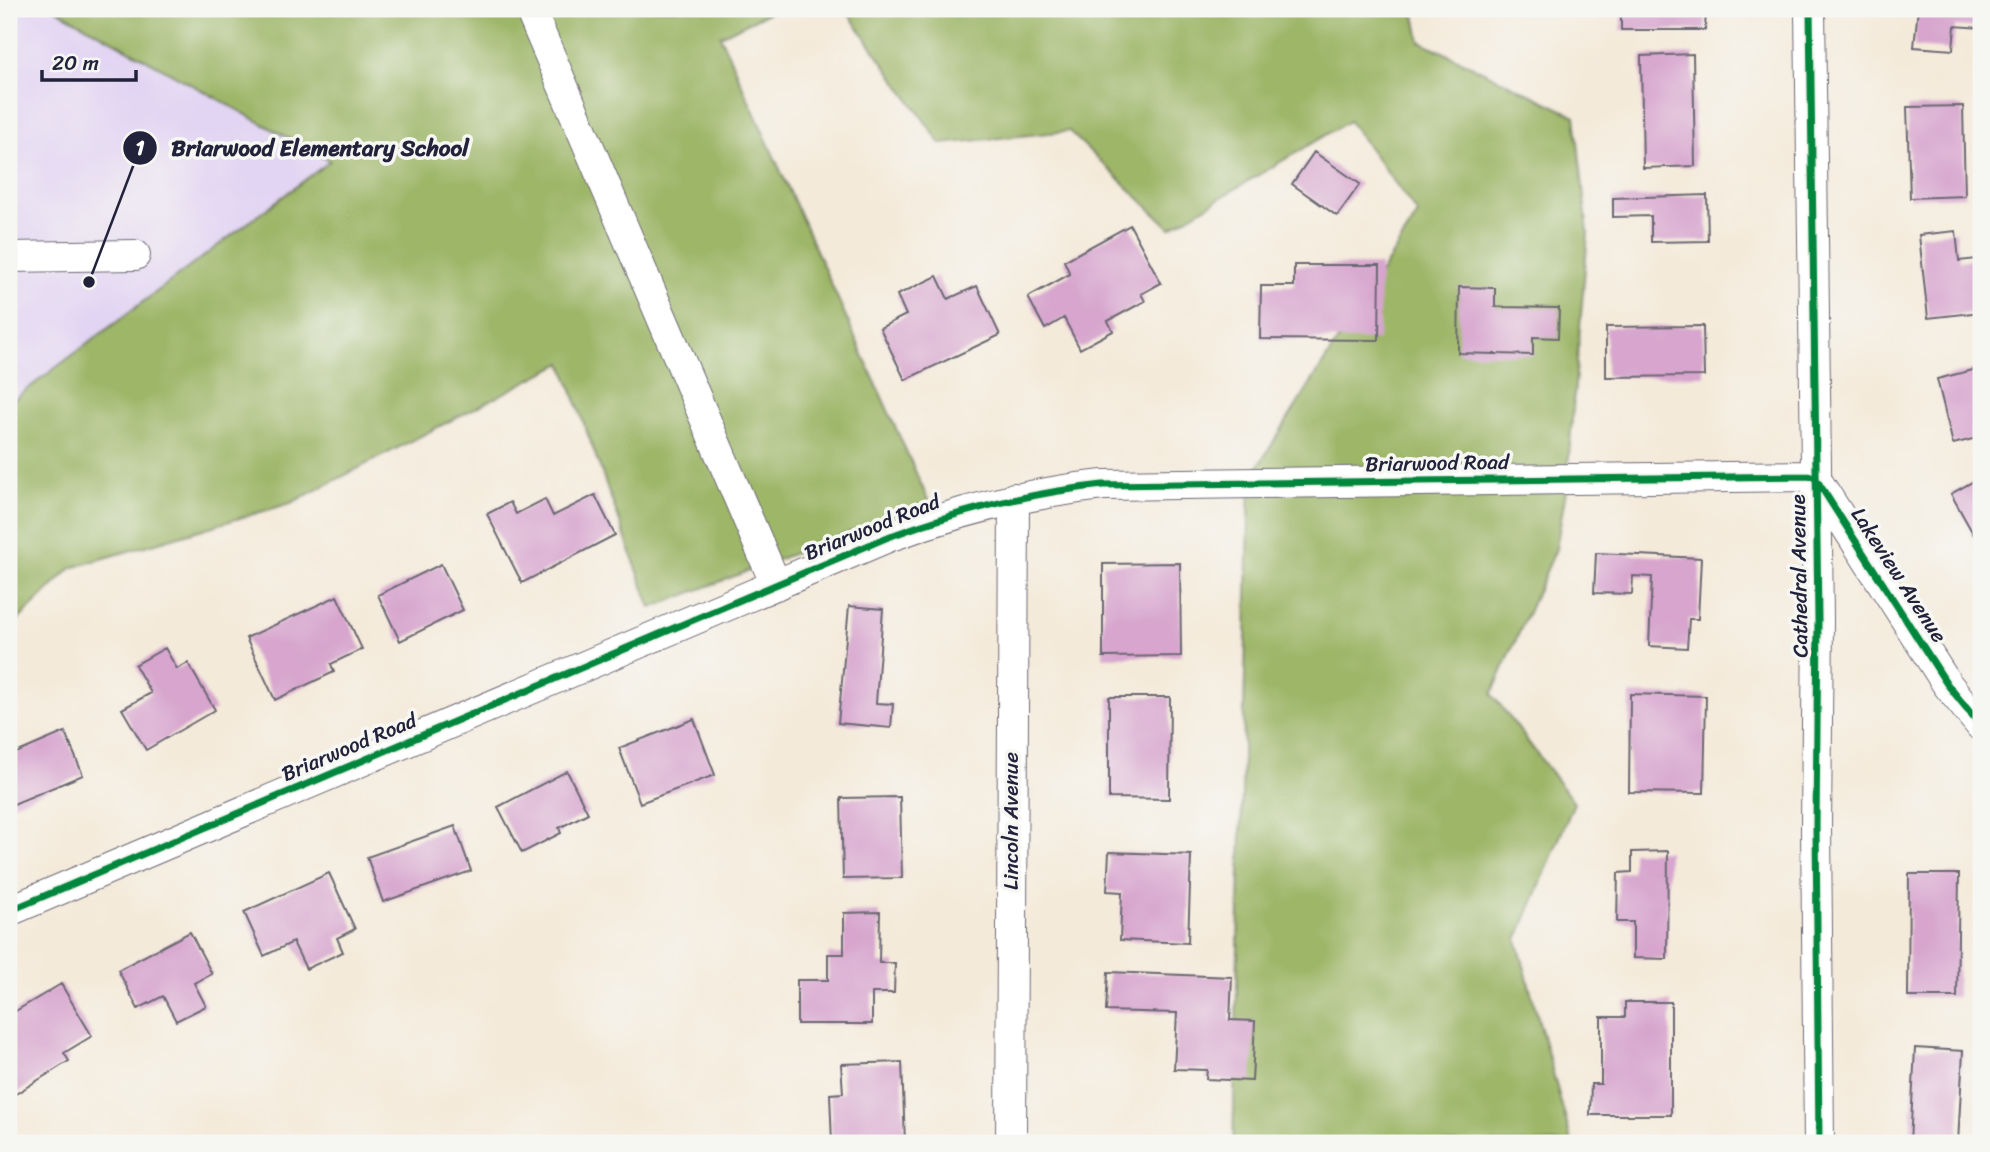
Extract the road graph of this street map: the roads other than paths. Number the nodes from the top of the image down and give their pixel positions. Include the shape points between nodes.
1 (530, 9) edge
2 (1810, 9) edge
3 (135, 255) dead end
4 (9, 257) edge
5 (1814, 476) junction
6 (1013, 498) junction
7 (776, 585) junction
8 (1981, 726) edge
9 (9, 911) edge
10 (1011, 1143) edge
11 (1819, 1143) edge

1 - 7 street
2 - 5 street, Cathedral Avenue
3 - 4 street
5 - 6 street, Briarwood Road via 1103,485
5 - 8 street, Lakeview Avenue via 1947,684
5 - 11 street, Cathedral Avenue
6 - 7 street, Briarwood Road via 922,524
6 - 10 street, Lincoln Avenue
7 - 9 street, Briarwood Road

